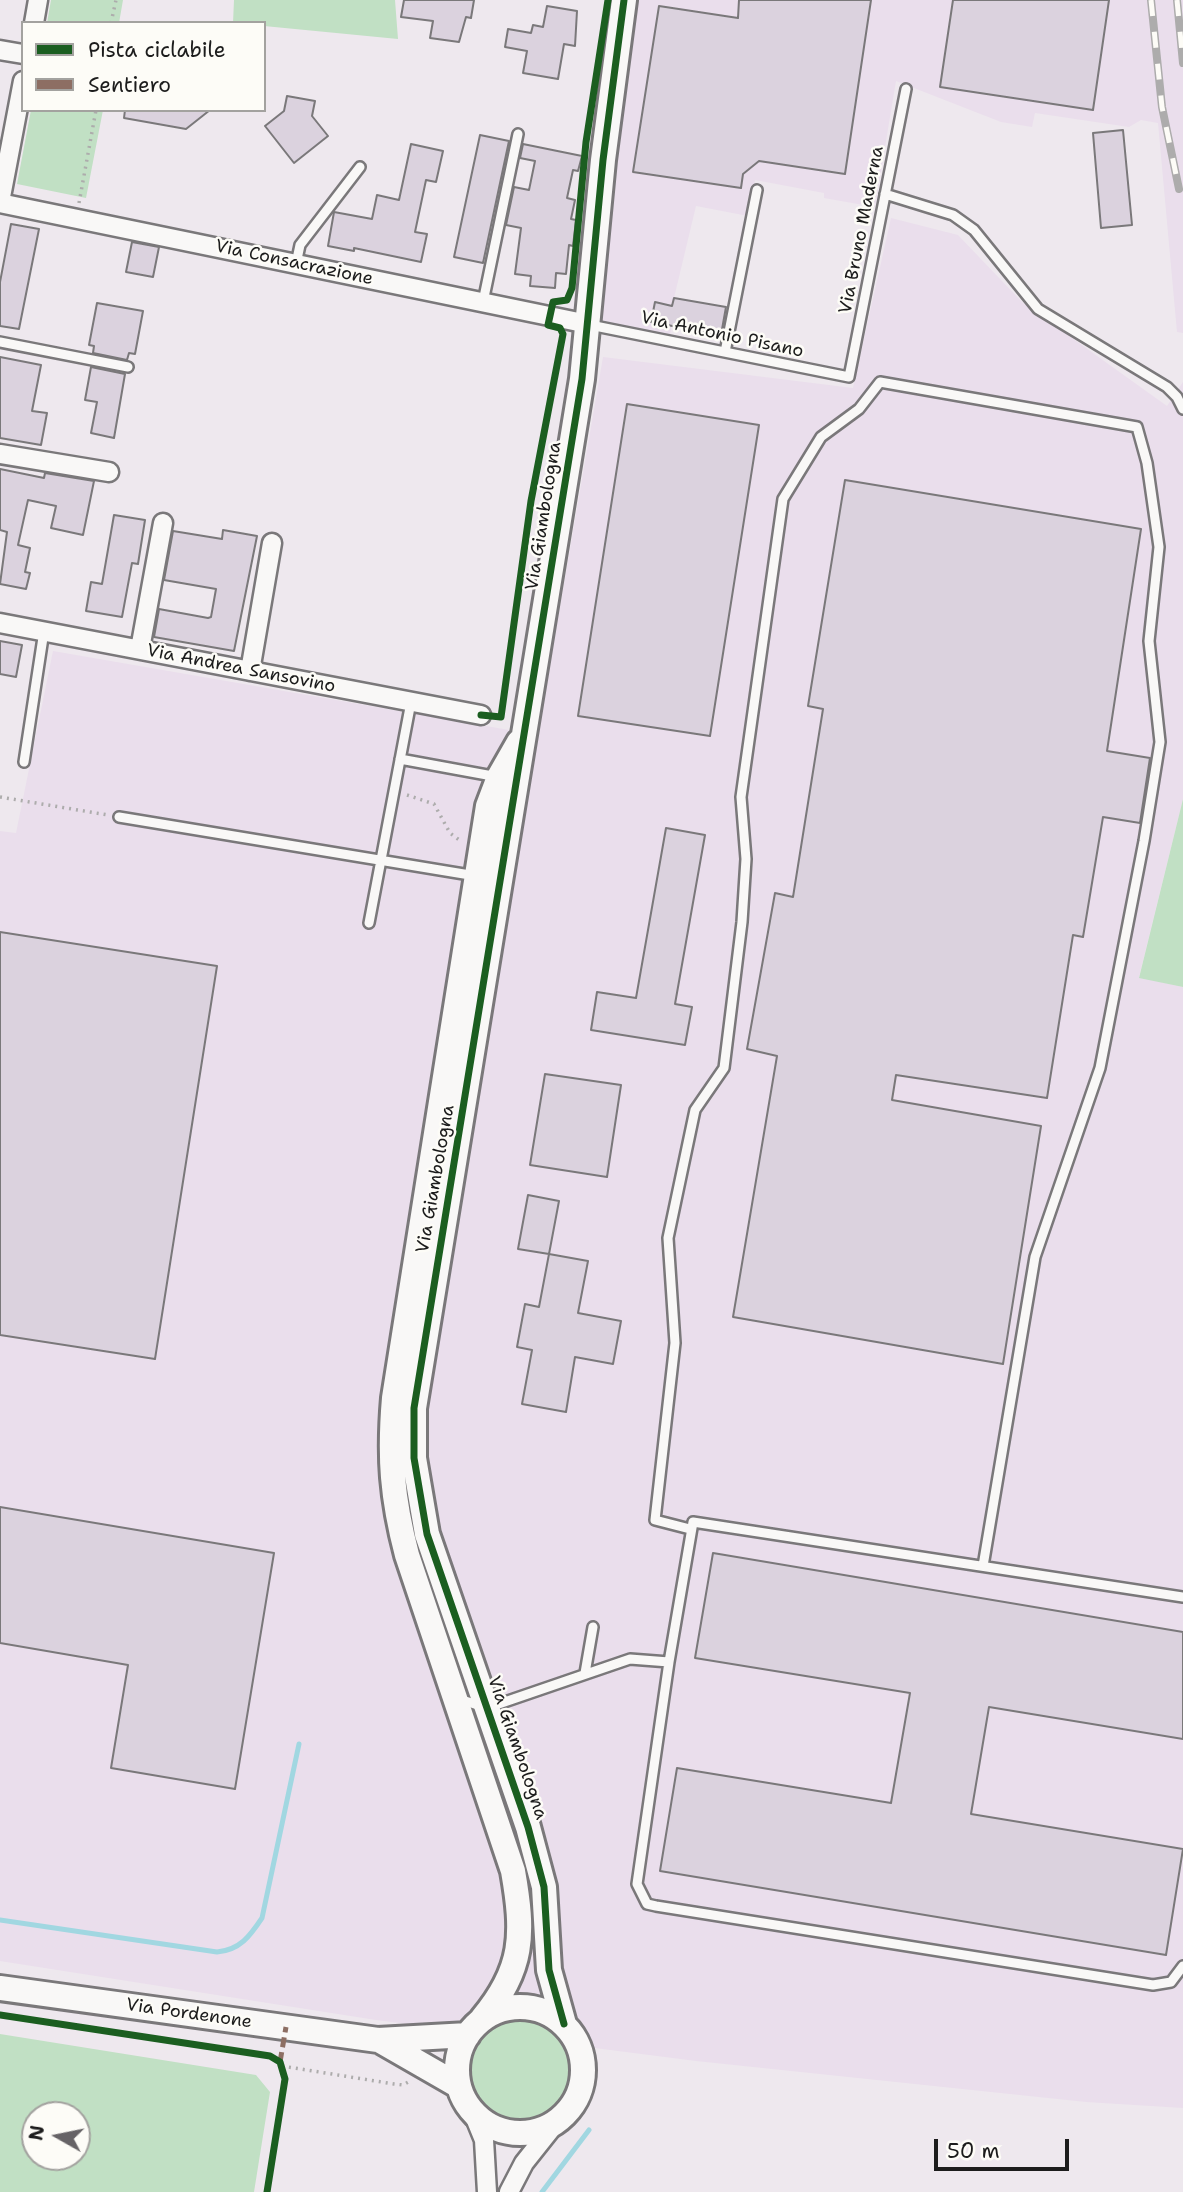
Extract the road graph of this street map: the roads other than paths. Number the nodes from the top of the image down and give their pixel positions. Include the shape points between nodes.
1 (38, 0) edge
2 (624, 0) edge
3 (34, 21) edge
4 (0, 50) edge
5 (21, 54) edge
6 (906, 89) dead end
7 (21, 92) edge
8 (518, 134) dead end
9 (360, 167) dead end
10 (757, 190) dead end
11 (885, 194) junction
12 (0, 203) edge
13 (296, 264) junction
14 (483, 302) junction
15 (588, 324) junction
16 (0, 342) edge
17 (725, 352) junction
18 (128, 367) dead end
19 (849, 377) joint
20 (1183, 409) edge
21 (0, 454) edge
22 (109, 472) dead end
23 (163, 523) dead end
24 (272, 543) dead end
25 (0, 623) edge
26 (44, 631) junction
27 (139, 649) junction
28 (250, 671) junction
29 (411, 702) junction
30 (481, 715) dead end
31 (527, 728) junction
32 (400, 758) junction
33 (24, 762) dead end
34 (499, 777) junction
35 (118, 817) road end
36 (381, 860) junction
37 (481, 877) junction
38 (369, 923) dead end
39 (459, 1032) junction
40 (447, 1208) junction
41 (690, 1529) junction
42 (983, 1566) junction
43 (1183, 1597) edge
44 (593, 1627) dead end
45 (668, 1662) junction
46 (585, 1673) junction
47 (455, 1698) junction
48 (487, 1708) junction
49 (1183, 1966) edge
50 (0, 1988) edge
51 (564, 2024) junction
52 (475, 2027) junction
53 (378, 2040) junction
54 (459, 2086) junction
55 (473, 2113) junction
56 (555, 2123) junction
57 (487, 2192) edge
58 (509, 2192) edge

1 - 3 street
2 - 15 street, Via Giambologna
4 - 5 street
6 - 11 lane, Via Bruno Maderna
7 - 12 street
8 - 14 lane
9 - 13 lane via 300,245
10 - 17 lane
11 - 19 lane, Via Bruno Maderna
11 - 20 lane via 944,211 967,224 1038,309 1167,387
12 - 13 street, Via Consacrazione
13 - 14 street, Via Consacrazione
14 - 15 street, Via Consacrazione
15 - 17 lane, Via Antonio Pisano
15 - 31 street, Via Giambologna
16 - 18 lane
17 - 19 lane, Via Antonio Pisano
21 - 22 street
23 - 27 street
24 - 28 street
25 - 26 street, Via Andrea Sansovino
26 - 27 street, Via Andrea Sansovino
26 - 33 lane
27 - 28 street, Via Andrea Sansovino
28 - 29 street, Via Andrea Sansovino
29 - 30 street, Via Andrea Sansovino
29 - 32 lane
31 - 34 street, Via Giambologna
31 - 40 street, Via Giambologna
32 - 34 lane
32 - 36 lane
34 - 37 street, Via Giambologna via 488,806
34 - 39 street, Via Giambologna via 505,796
35 - 36 lane
36 - 37 lane
36 - 38 lane
37 - 39 street, Via Giambologna
39 - 40 street, Via Giambologna via 446,1160
39 - 47 street, Via Giambologna via 394,1398 391,1465 394,1508
40 - 48 street, Via Giambologna via 414,1408 414,1458 427,1534
41 - 42 lane via 696,1521
41 - 42 lane via 654,1520 675,1343 668,1238 695,1110 724,1068 746,859 741,797 783,499 821,437 859,409 880,382 1137,427 1159,547 1150,641 1160,742 1144,841 1100,1068 1035,1257
41 - 45 lane
42 - 43 lane
44 - 46 lane
45 - 46 lane via 630,1659
45 - 49 lane via 637,1877 647,1904 1153,1985 1171,1982
46 - 48 lane
47 - 48 lane
47 - 52 street, Via Giambologna via 513,1871 518,1902 520,1935 515,1966 504,1993
48 - 51 street, Via Giambologna via 544,1887 549,1970
50 - 53 street, Via Pordenone
51 - 52 street via 548,2013 524,2007 500,2010
51 - 56 street via 580,2050 583,2076 575,2103
52 - 53 street, Via Pordenone
52 - 54 street via 458,2062
53 - 54 street, Via Pordenone
54 - 55 street
55 - 56 street via 512,2133 534,2132
55 - 57 street via 484,2140
56 - 58 street via 524,2163

